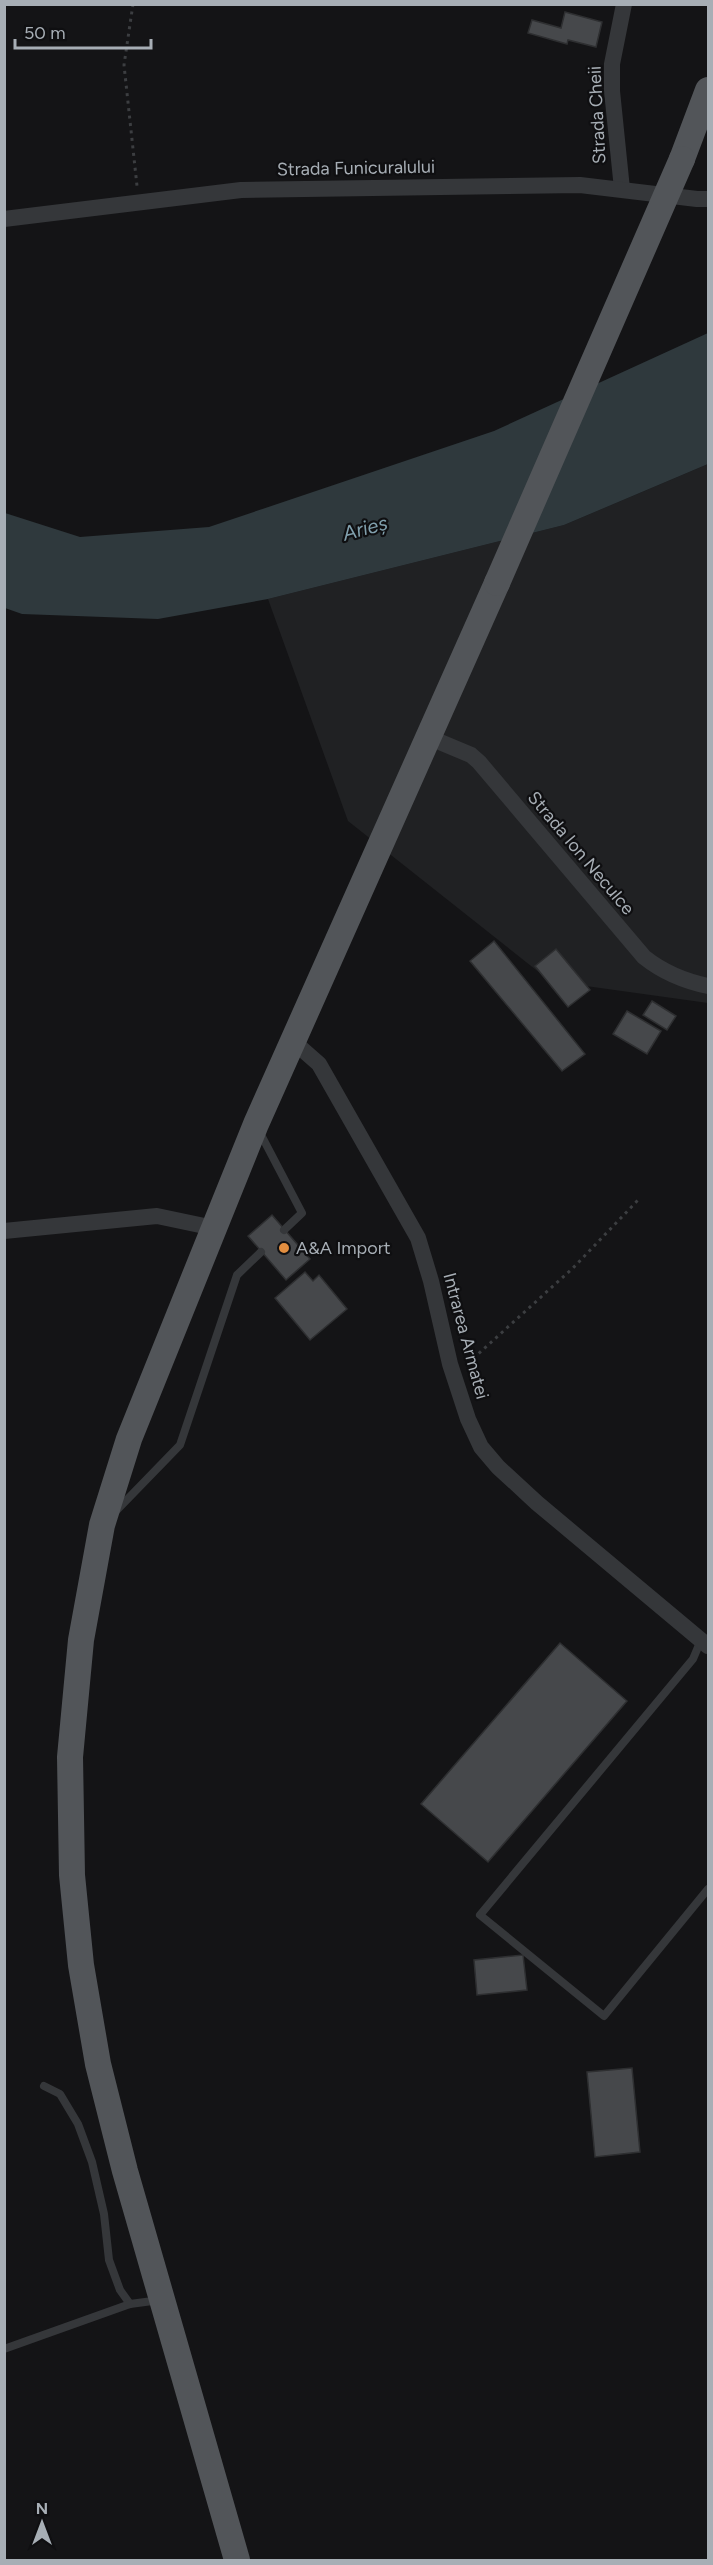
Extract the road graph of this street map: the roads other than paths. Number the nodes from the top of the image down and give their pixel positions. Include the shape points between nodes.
1 (624, 4) edge
2 (708, 90) edge
3 (622, 189) junction
4 (708, 199) edge
5 (4, 219) edge
6 (428, 737) junction
7 (708, 986) edge
8 (294, 1042) junction
9 (256, 1124) junction
10 (214, 1228) junction
11 (284, 1230) dead end
12 (4, 1231) edge
13 (261, 1252) dead end
14 (102, 1525) junction
15 (705, 1643) edge
16 (708, 1889) edge
17 (44, 2086) dead end
18 (161, 2300) junction
19 (130, 2304) junction
20 (4, 2349) edge
21 (237, 2560) edge

1 - 3 street, Strada Cheii via 612,64
2 - 6 main road, bridge via 682,159
3 - 4 street, Strada Funicuralului
3 - 5 street, Strada Funicuralului via 580,185 241,189
6 - 7 street, Strada Ion Neculce via 479,762 644,957 660,970
6 - 8 main road
8 - 9 main road
8 - 15 street, Intrarea Armatei via 319,1064 418,1238 450,1364 481,1447 537,1503
9 - 10 main road
9 - 11 lane via 302,1213
10 - 12 street via 157,1216
10 - 14 main road via 129,1438
13 - 14 lane via 237,1275 180,1445
14 - 18 main road via 81,1640 70,1757 72,1875 81,1965 98,2064
15 - 16 lane via 480,1915 604,2016
17 - 19 lane via 60,2094 78,2124 104,2214 109,2260
18 - 19 lane
18 - 21 main road
19 - 20 lane

